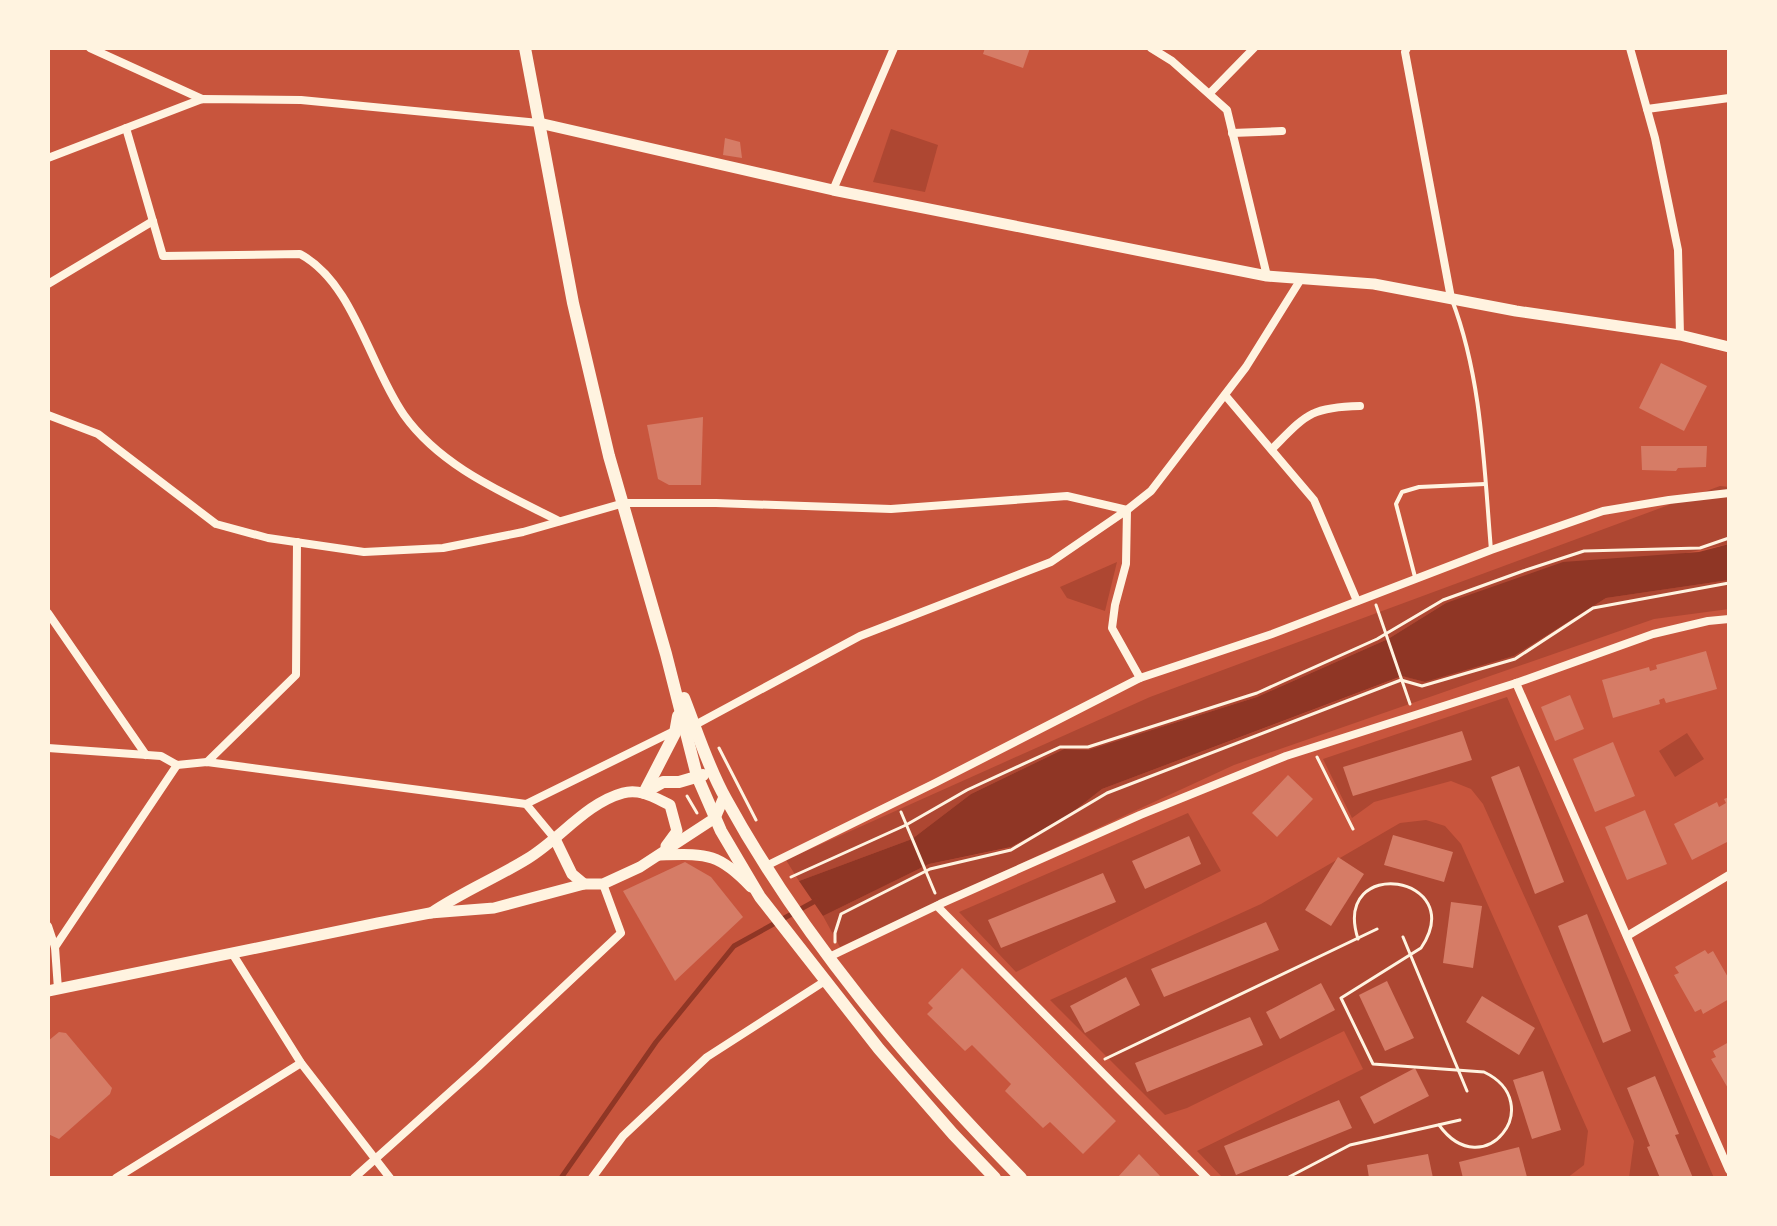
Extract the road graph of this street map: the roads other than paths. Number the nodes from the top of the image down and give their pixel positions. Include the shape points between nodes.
1 (90, 48) edge
2 (525, 48) edge
3 (894, 48) edge
4 (1151, 48) edge
5 (1254, 48) edge
6 (1407, 48) edge
7 (1630, 48) edge
8 (1210, 93) junction
9 (1729, 98) edge
10 (202, 99) junction
11 (1647, 109) junction
12 (539, 123) junction
13 (126, 128) junction
14 (1282, 131) dead end
15 (1232, 133) junction
16 (48, 158) edge
17 (833, 190) junction
18 (153, 221) junction
19 (1267, 276) junction
20 (1301, 279) junction
21 (48, 284) edge
22 (1451, 298) junction
23 (1680, 335) junction
24 (1729, 347) edge
25 (1225, 395) junction
26 (1360, 406) dead end
27 (48, 415) edge
28 (1272, 449) junction
29 (1485, 484) junction
30 (1729, 493) edge
31 (624, 503) junction
32 (1127, 510) junction
33 (560, 521) junction
34 (297, 542) junction
35 (1491, 550) junction
36 (1415, 579) junction
37 (1357, 601) junction
38 (48, 613) edge
39 (1729, 619) edge
40 (666, 654) junction
41 (1140, 678) junction
42 (1516, 683) junction
43 (679, 705) junction
44 (695, 725) junction
45 (676, 729) junction
46 (48, 748) edge
47 (146, 755) junction
48 (207, 762) junction
49 (177, 765) junction
50 (714, 774) junction
51 (697, 776) junction
52 (644, 793) junction
53 (724, 797) junction
54 (526, 804) junction
55 (709, 822) junction
56 (555, 839) junction
57 (659, 855) junction
58 (766, 866) junction
59 (1729, 875) edge
60 (584, 884) junction
61 (603, 884) junction
62 (760, 897) junction
63 (938, 905) junction
64 (430, 913) junction
65 (48, 926) edge
66 (1627, 936) junction
67 (55, 947) junction
68 (832, 952) junction
69 (232, 953) junction
70 (825, 981) junction
71 (53, 990) edge
72 (301, 1063) junction
73 (376, 1160) junction
74 (1729, 1170) edge
75 (116, 1178) edge
76 (354, 1178) edge
77 (390, 1178) edge
78 (592, 1178) edge
79 (995, 1178) edge
80 (1021, 1178) edge
81 (1207, 1178) edge

1 - 10 street
2 - 12 main road
3 - 17 street
4 - 8 street
5 - 8 street
6 - 22 street
7 - 11 street
8 - 15 street via 1227,110
9 - 11 street
10 - 12 street via 301,100
10 - 13 street
11 - 23 street via 1678,250
12 - 17 street
12 - 31 main road via 573,303
13 - 16 street
13 - 18 street
14 - 15 street
15 - 19 street
17 - 19 street
18 - 21 street
18 - 33 street via 163,256 300,254 315,262 341,292 386,388 423,439 475,477
19 - 20 street
20 - 22 street via 1374,284
20 - 25 street
22 - 23 street
22 - 29 lane via 1475,391
23 - 24 street
25 - 28 street
25 - 32 street via 1151,491
26 - 28 street via 1331,407 1305,417
27 - 34 street via 98,434 216,524
28 - 37 street via 1314,500
29 - 35 lane
29 - 36 lane via 1402,492 1396,504
30 - 35 street via 1603,511
31 - 32 street via 891,509 1067,496
31 - 33 street
31 - 40 main road
32 - 41 street via 1126,564 1112,628
32 - 44 street via 1051,562 860,636
33 - 34 street via 443,548 364,552
34 - 48 street via 296,675
35 - 36 street
36 - 37 street
37 - 41 street
38 - 47 street
39 - 42 street via 1653,634
40 - 43 main road
40 - 44 main road
41 - 58 street
42 - 63 street via 1286,756
42 - 66 street
43 - 45 main road
43 - 51 main road
44 - 50 main road
45 - 52 main road
45 - 54 street
46 - 47 street
47 - 49 street
48 - 49 street
48 - 54 street
49 - 67 street
50 - 51 main road
50 - 53 main road
51 - 52 main road via 663,782
51 - 55 main road
52 - 56 street via 624,792 593,808
52 - 57 street via 670,805 677,831
53 - 55 street
53 - 58 main road
54 - 56 street
55 - 57 street
55 - 62 main road
56 - 60 street via 572,874
56 - 64 street
57 - 61 street
57 - 62 street via 706,854 731,866
58 - 68 main road via 783,882 814,938
59 - 66 street
60 - 61 street
60 - 64 street via 494,908
61 - 73 street via 621,933
62 - 70 main road
63 - 68 street
63 - 81 street
64 - 69 street
65 - 67 street
66 - 74 street
67 - 71 street
68 - 80 main road via 966,1122
69 - 71 street
69 - 72 street
70 - 78 street via 707,1057 623,1136
70 - 79 main road
72 - 73 street
72 - 75 street
73 - 76 street
73 - 77 street

